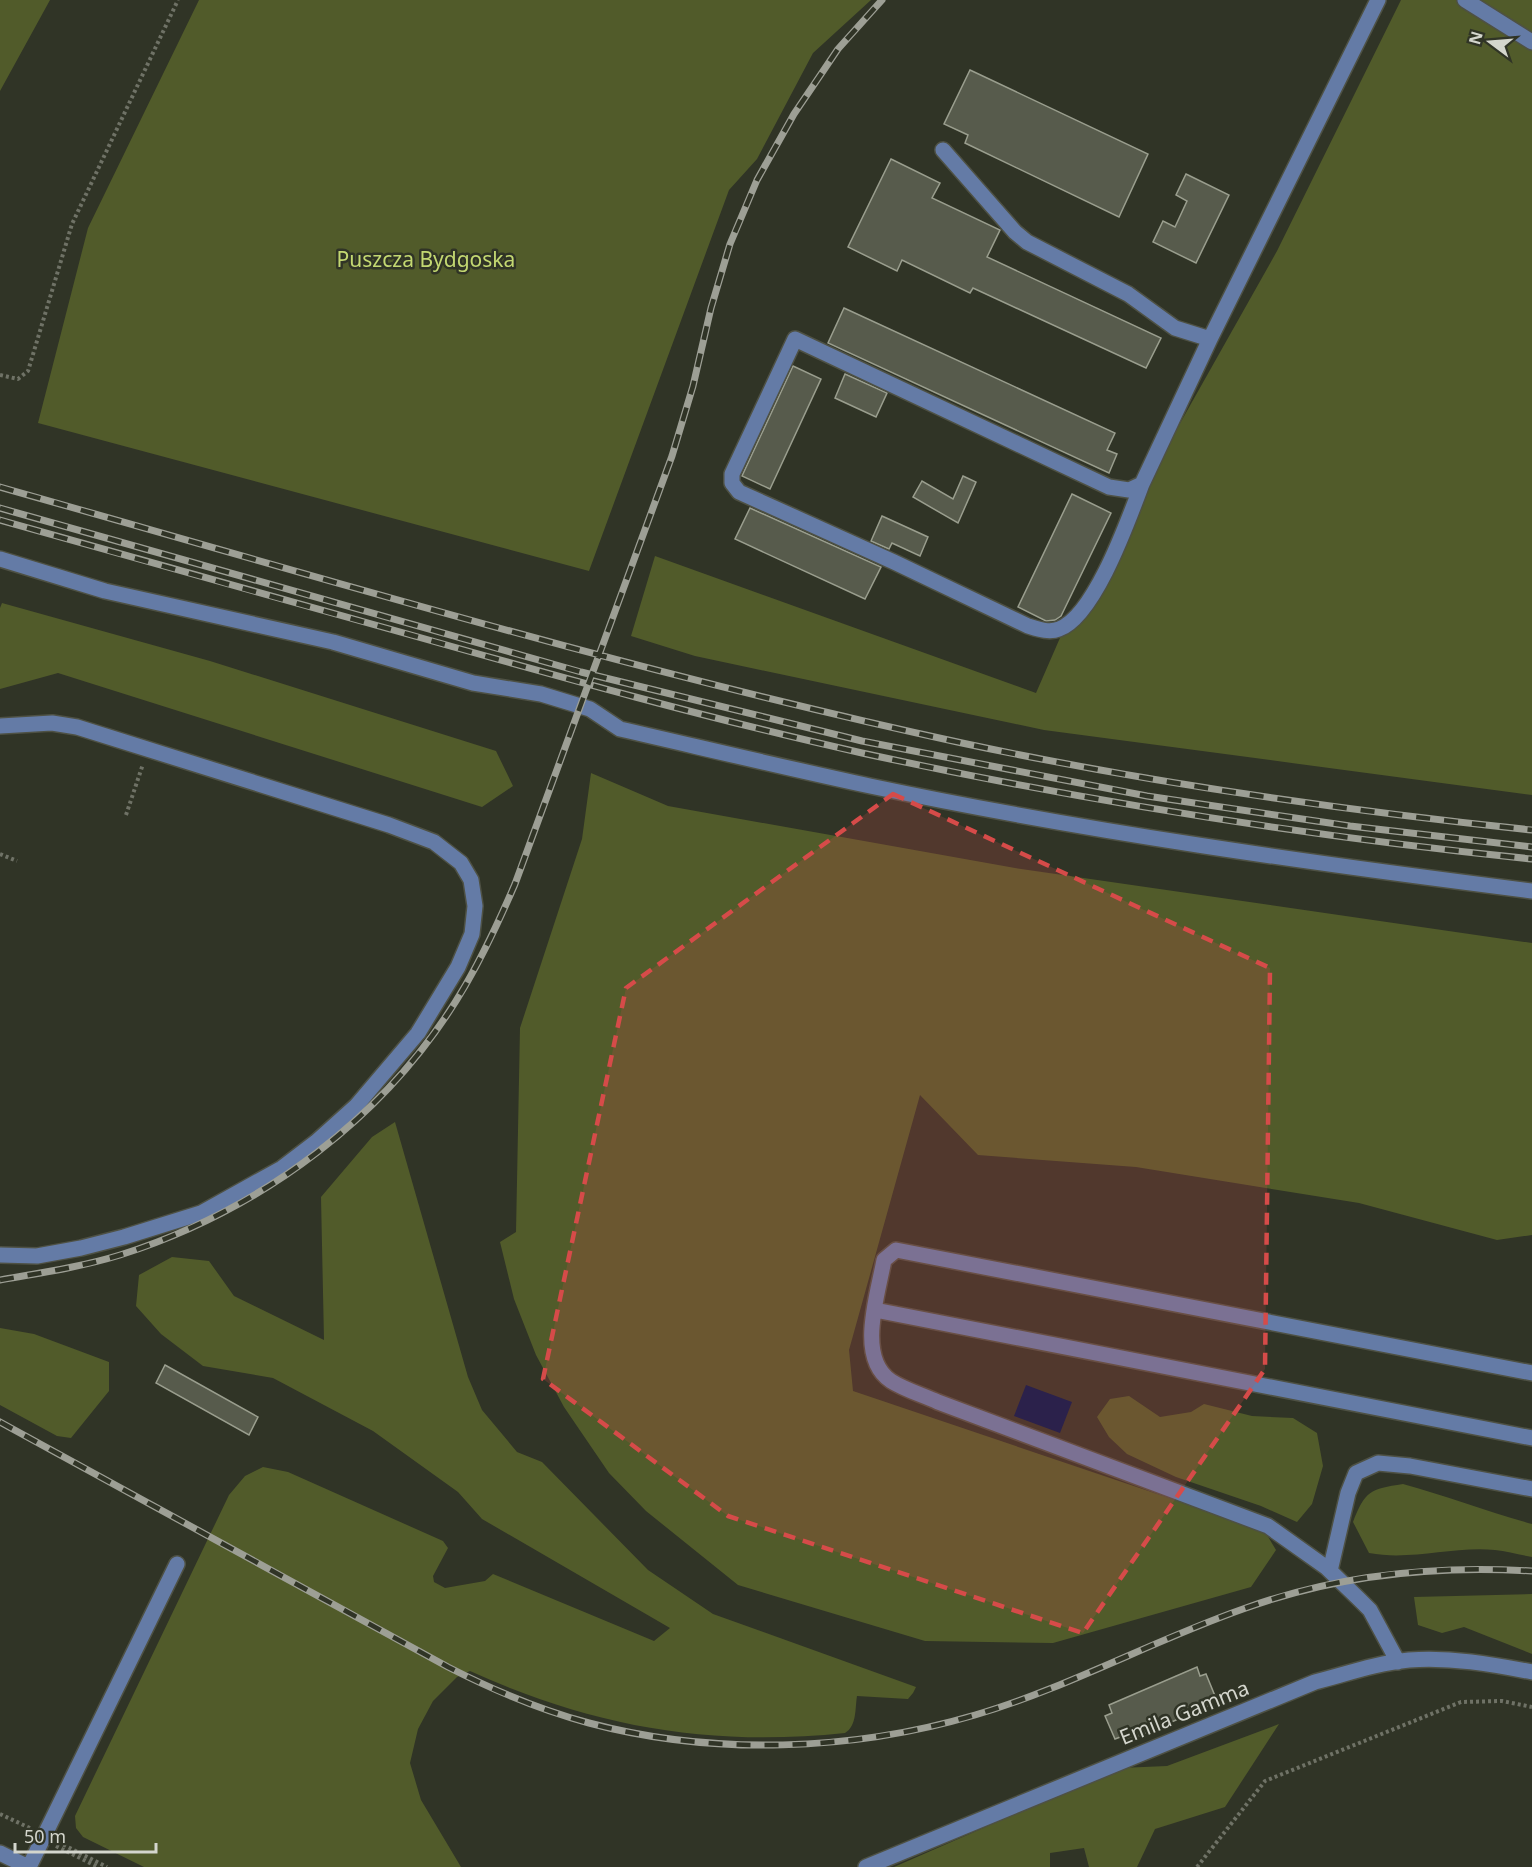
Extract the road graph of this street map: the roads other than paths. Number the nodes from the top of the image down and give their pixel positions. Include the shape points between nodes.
1 (1378, 0) edge
2 (1465, 0) edge
3 (1532, 42) edge
4 (943, 150) dead end
5 (1210, 339) junction
6 (1142, 484) junction
7 (0, 559) edge
8 (0, 726) edge
9 (1532, 891) edge
10 (0, 1255) edge
11 (875, 1310) junction
12 (1532, 1373) edge
13 (1532, 1438) edge
14 (1532, 1489) edge
15 (177, 1564) dead end
16 (1330, 1571) junction
17 (1398, 1662) junction
18 (1532, 1672) edge
19 (0, 1853) edge
20 (28, 1867) edge
21 (866, 1867) edge

1 - 5 street
2 - 3 street
4 - 5 street via 1027,242 1128,294 1175,328
5 - 6 street
6 - 6 street via 1129,490 1109,487 795,339 732,474 738,492 1046,631 1059,629 1076,618 1090,598 1123,536
7 - 9 street via 105,591 333,642 472,683 541,694 590,709 620,729 871,786 1132,835
8 - 10 street via 52,723 77,727 434,842 461,863 471,880 475,906 472,934 458,967 418,1033 356,1106 282,1168 201,1213 124,1237 37,1256
11 - 12 street via 884,1260 896,1250
11 - 13 street
11 - 16 street via 871,1341 874,1362 891,1381 1268,1526
14 - 16 street via 1378,1463 1356,1473
15 - 20 street
16 - 17 street via 1370,1610
17 - 18 street, Emila Gamma via 1441,1659
17 - 21 street, Emila Gamma via 1315,1682
19 - 20 street

